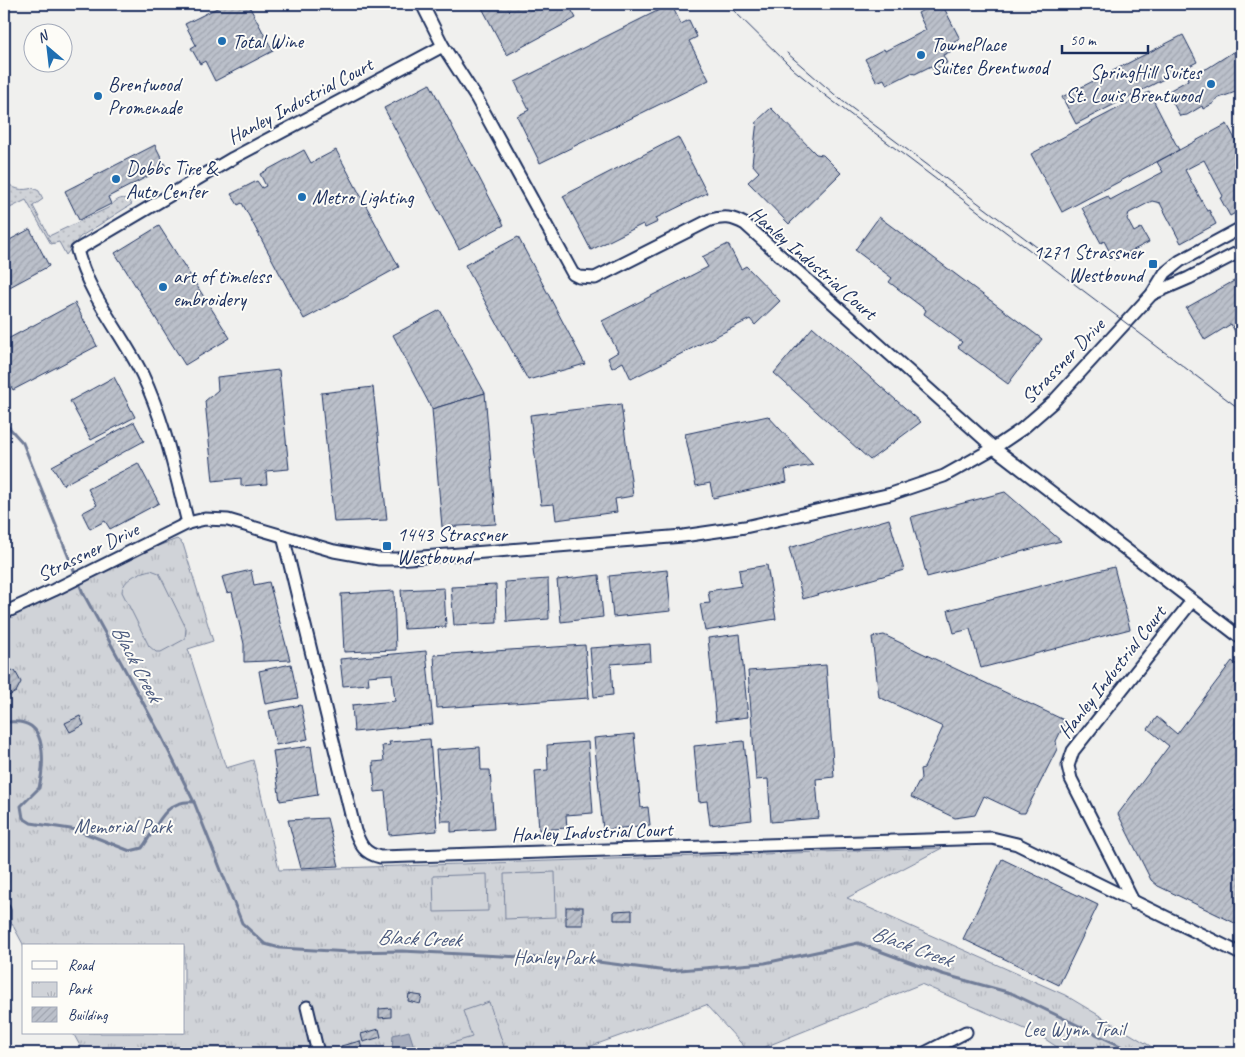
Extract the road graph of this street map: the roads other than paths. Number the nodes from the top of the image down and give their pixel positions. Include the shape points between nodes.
1 (422, 4) edge
2 (443, 46) junction
3 (1241, 228) edge
4 (1241, 250) edge
5 (1152, 294) junction
6 (994, 448) junction
7 (188, 523) junction
8 (283, 536) junction
9 (1192, 601) junction
10 (4, 613) edge
11 (1241, 638) edge
12 (1134, 903) junction
13 (1241, 954) edge
14 (306, 1007) dead end
15 (966, 1032) dead end
16 (318, 1053) edge
17 (925, 1053) edge

1 - 2 street, Hanley Industrial Court
2 - 6 street, Hanley Industrial Court via 478,99 574,274 595,278 710,220 734,218 745,224
2 - 7 street, Hanley Industrial Court via 233,158 77,250 83,274 153,400 166,436
3 - 5 street, Strassner Drive via 1180,261 1165,273
4 - 5 street, Strassner Drive
5 - 6 street, Strassner Drive via 1053,402
6 - 8 street via 944,476 892,494 745,527 683,536 397,560 358,557
6 - 9 street, Hanley Industrial Court
7 - 8 street via 216,518
7 - 10 street, Strassner Drive
8 - 12 street, Hanley Industrial Court via 355,831 362,849 369,854 380,857 992,838 1017,844
9 - 11 street, Hanley Industrial Court
9 - 12 street, Hanley Industrial Court via 1073,751 1068,766 1071,779
12 - 13 street, Hanley Industrial Court
14 - 16 street
15 - 17 street

